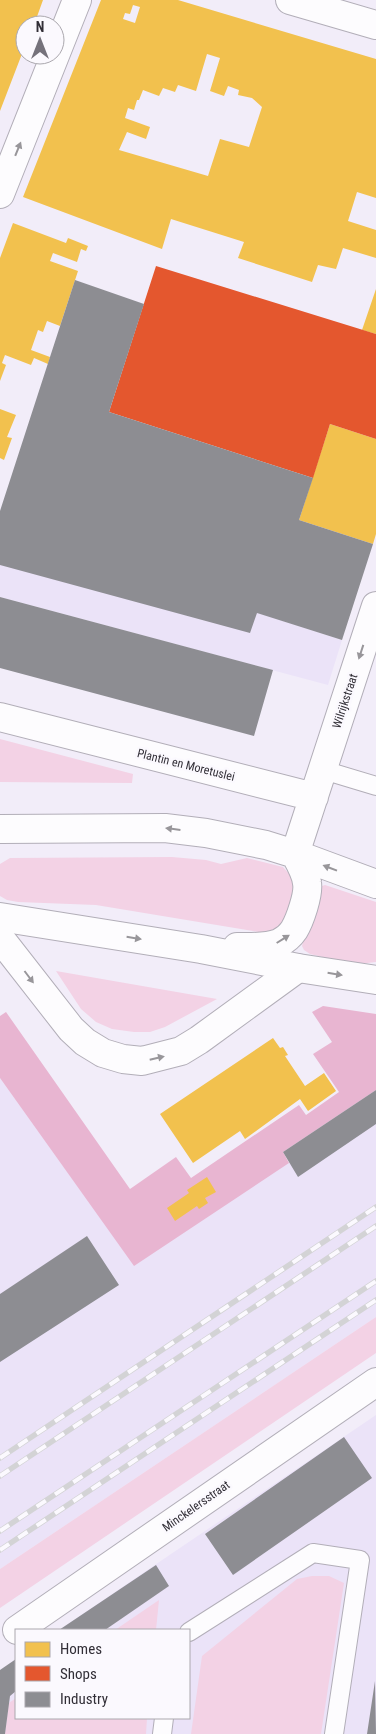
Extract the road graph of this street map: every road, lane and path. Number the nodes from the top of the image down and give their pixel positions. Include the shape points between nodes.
1 (77, 0) edge
2 (290, 0) edge
3 (376, 25) edge
4 (0, 194) edge
5 (376, 606) edge
6 (0, 717) edge
7 (322, 770) junction
8 (376, 786) edge
9 (314, 797) junction
10 (0, 828) edge
11 (53, 828) junction
12 (0, 847) edge
13 (295, 854) junction
14 (376, 884) edge
15 (0, 917) edge
16 (0, 938) edge
17 (200, 949) junction
18 (298, 968) junction
19 (376, 980) edge
20 (376, 1382) edge
21 (18, 1629) edge
22 (15, 1631) edge
23 (190, 1631) edge
24 (0, 1642) edge
25 (164, 1719) edge
26 (162, 1734) edge
27 (334, 1734) edge

4 -> 1 street
2 - 3 street
5 -> 7 street, Wilrijkstraat
6 - 9 street, Plantin en Moretuslei
7 - 8 lane
7 - 9 street, Wilrijkstraat
9 - 13 street
10 - 11 street
11 - 12 street
13 -> 11 street via 266,845 165,828
14 -> 13 street
17 -> 13 street via 265,946 286,939 293,931 307,895 306,876
15 -> 17 street
16 -> 18 street via 65,1022 85,1042 103,1053 142,1062 181,1052
17 - 18 street
18 -> 19 street
20 - 21 street, Minckelersstraat
22 - 24 street, Minckelersstraat
23 - 27 lane via 313,1552 360,1560
25 - 26 lane

